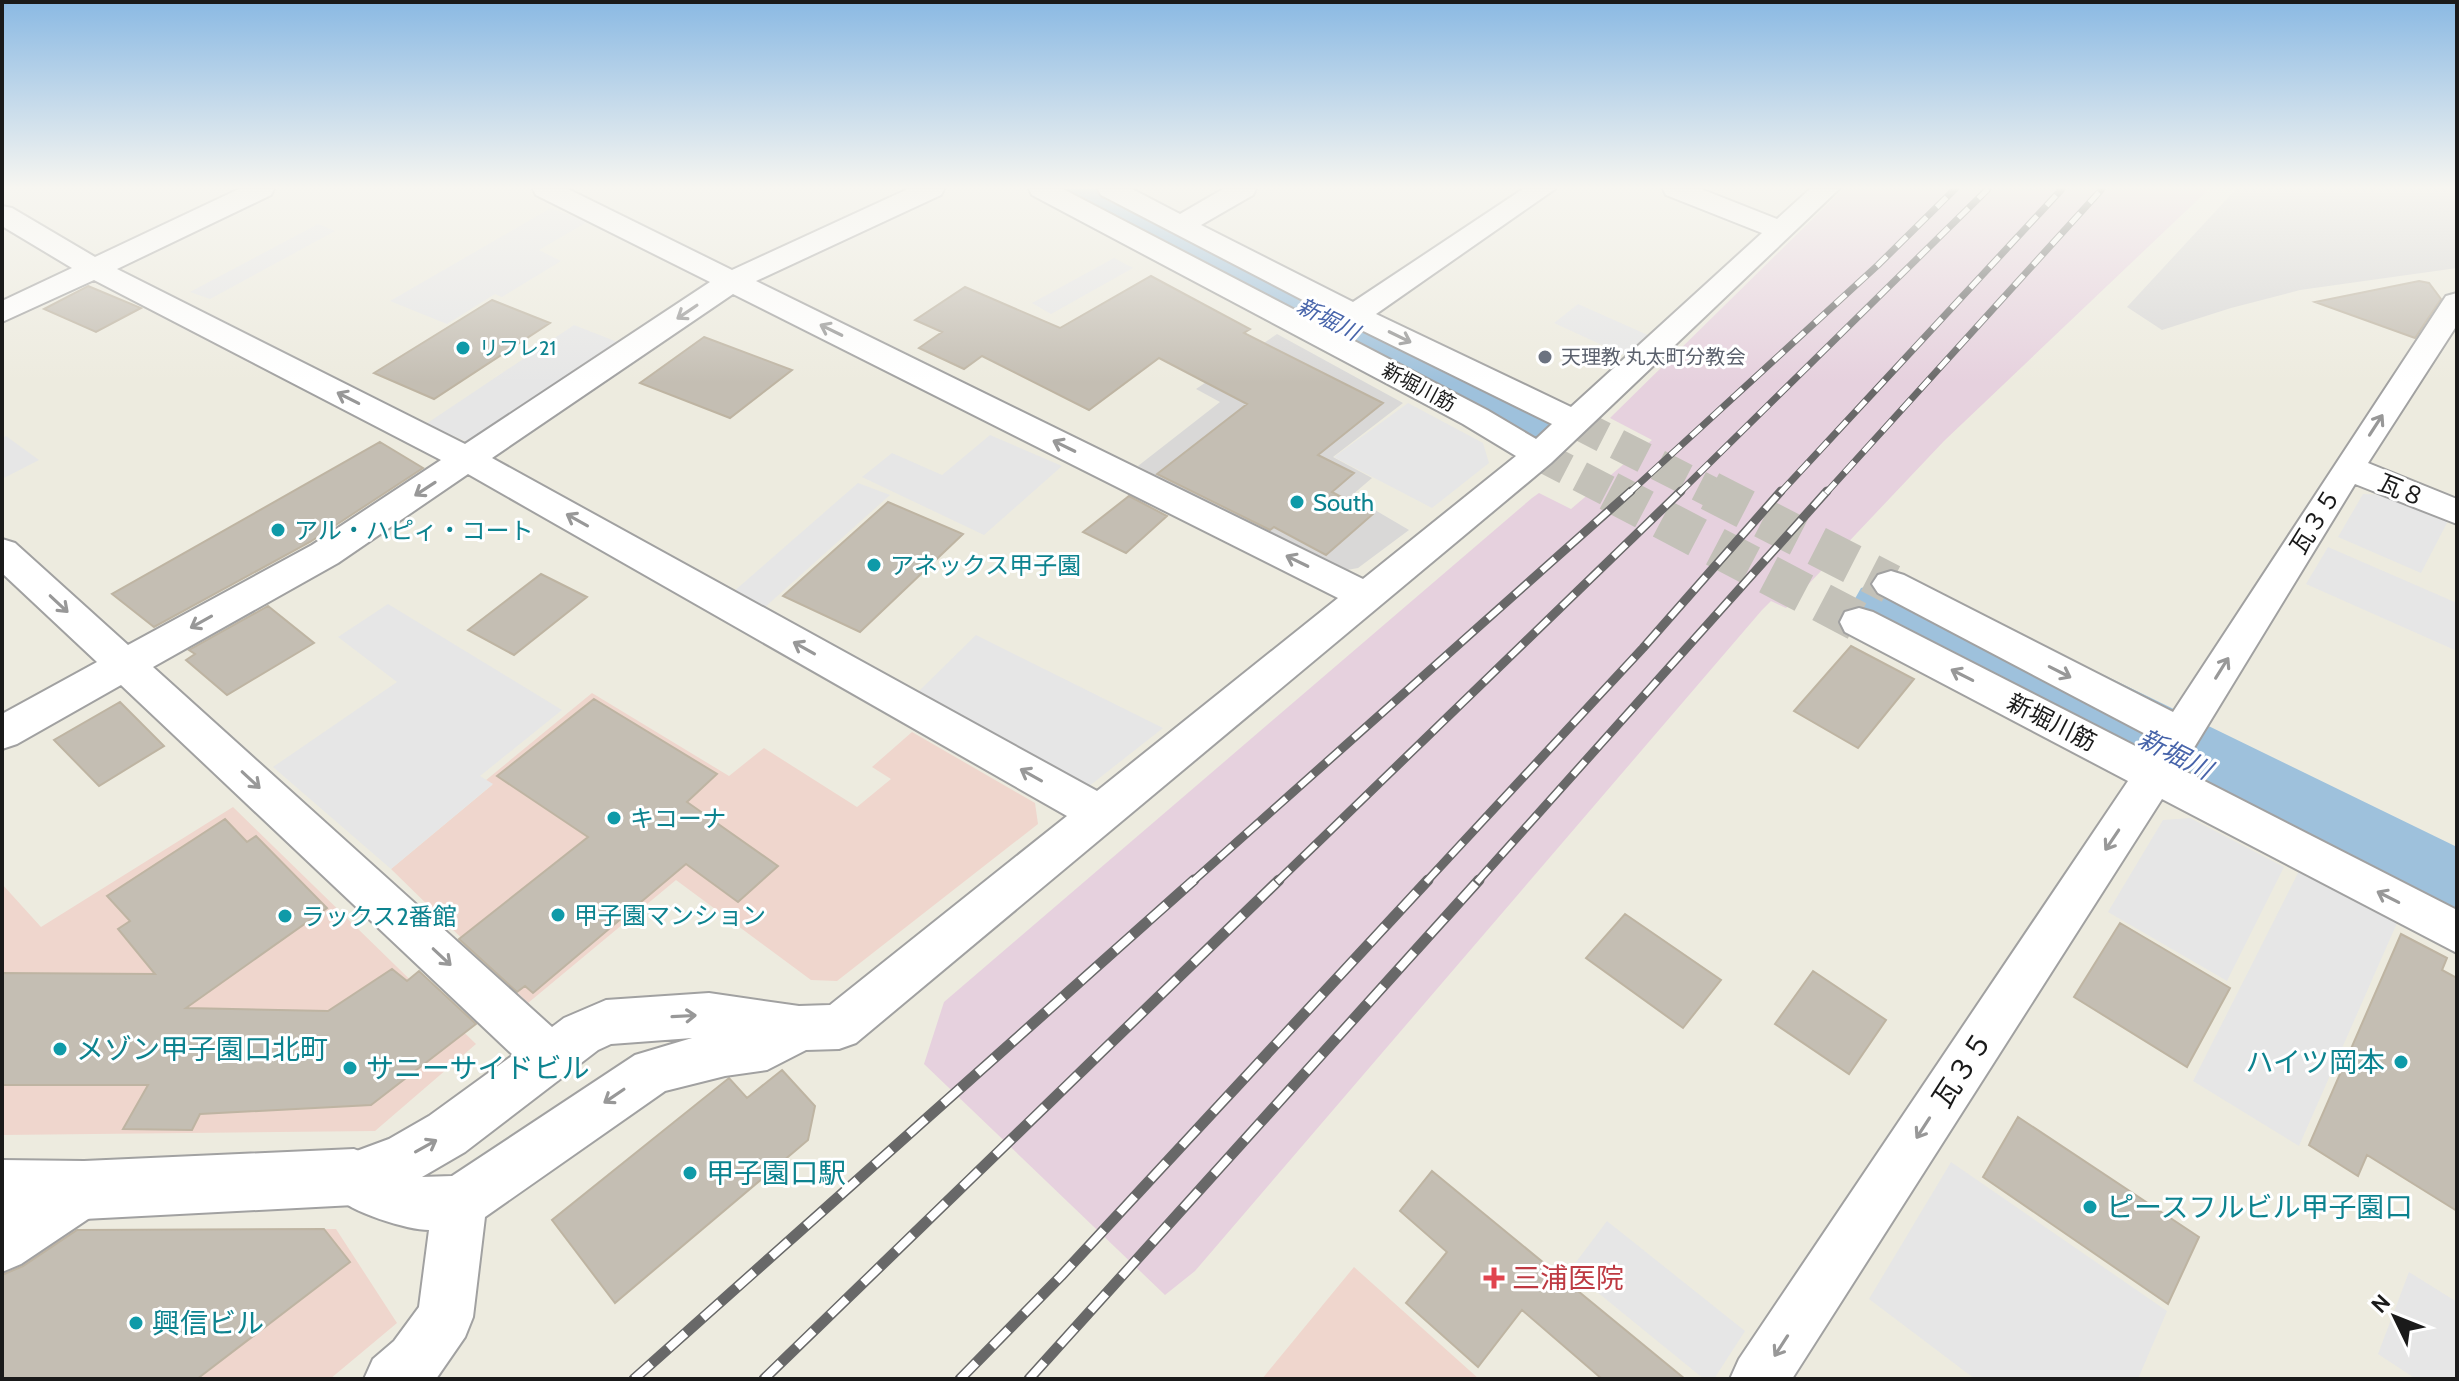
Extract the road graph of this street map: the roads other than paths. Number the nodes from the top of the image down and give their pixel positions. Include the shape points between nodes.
1 (68, 253) edge
2 (126, 253) edge
3 (682, 253) edge
4 (792, 253) edge
5 (1164, 253) edge
6 (1238, 253) edge
7 (1446, 253) edge
8 (1756, 253) edge
9 (94, 269) junction
10 (732, 281) junction
11 (2457, 302) edge
12 (2, 313) edge
13 (1354, 315) junction
14 (1576, 423) junction
15 (1539, 455) junction
16 (469, 460) junction
17 (2348, 468) junction
18 (2457, 512) edge
19 (2, 552) edge
20 (1891, 584) tunnel mouth
21 (1366, 596) junction
22 (1859, 622) tunnel mouth
23 (124, 664) junction
24 (2, 733) edge
25 (2169, 753) junction
26 (1099, 813) junction
27 (2457, 933) edge
28 (799, 1028) junction
29 (550, 1057) junction
30 (374, 1188) junction
31 (2, 1189) edge
32 (84, 1190) junction
33 (460, 1202) junction
34 (2, 1245) edge
35 (393, 1379) edge
36 (1759, 1379) edge

1 - 9 street
2 - 9 street
3 - 10 street
4 - 10 street
5 - 15 street, 新堀川筋
6 - 13 street
7 - 13 street
8 - 14 street
9 - 12 street
16 -> 9 street
10 -> 16 street
21 -> 10 street
17 -> 11 street, 瓦３５
13 -> 14 street
14 - 15 street
15 - 21 street
16 -> 23 street via 325,554
26 -> 16 street
17 - 18 street, 瓦８
25 -> 17 street, 瓦３５
19 -> 23 street
20 -> 25 street
21 - 26 street
25 -> 22 street, 新堀川筋
23 - 24 street
23 -> 29 street
27 -> 25 street, 新堀川筋
25 -> 36 street, 瓦３５
26 - 28 street via 839,1027
29 -> 28 street via 606,1022 709,1015
28 -> 33 street via 767,1047 653,1071
30 -> 29 street via 402,1160 447,1134
30 - 32 street
30 - 33 street via 426,1205
31 - 32 street
32 - 34 street
33 - 35 street via 445,1317 414,1361

